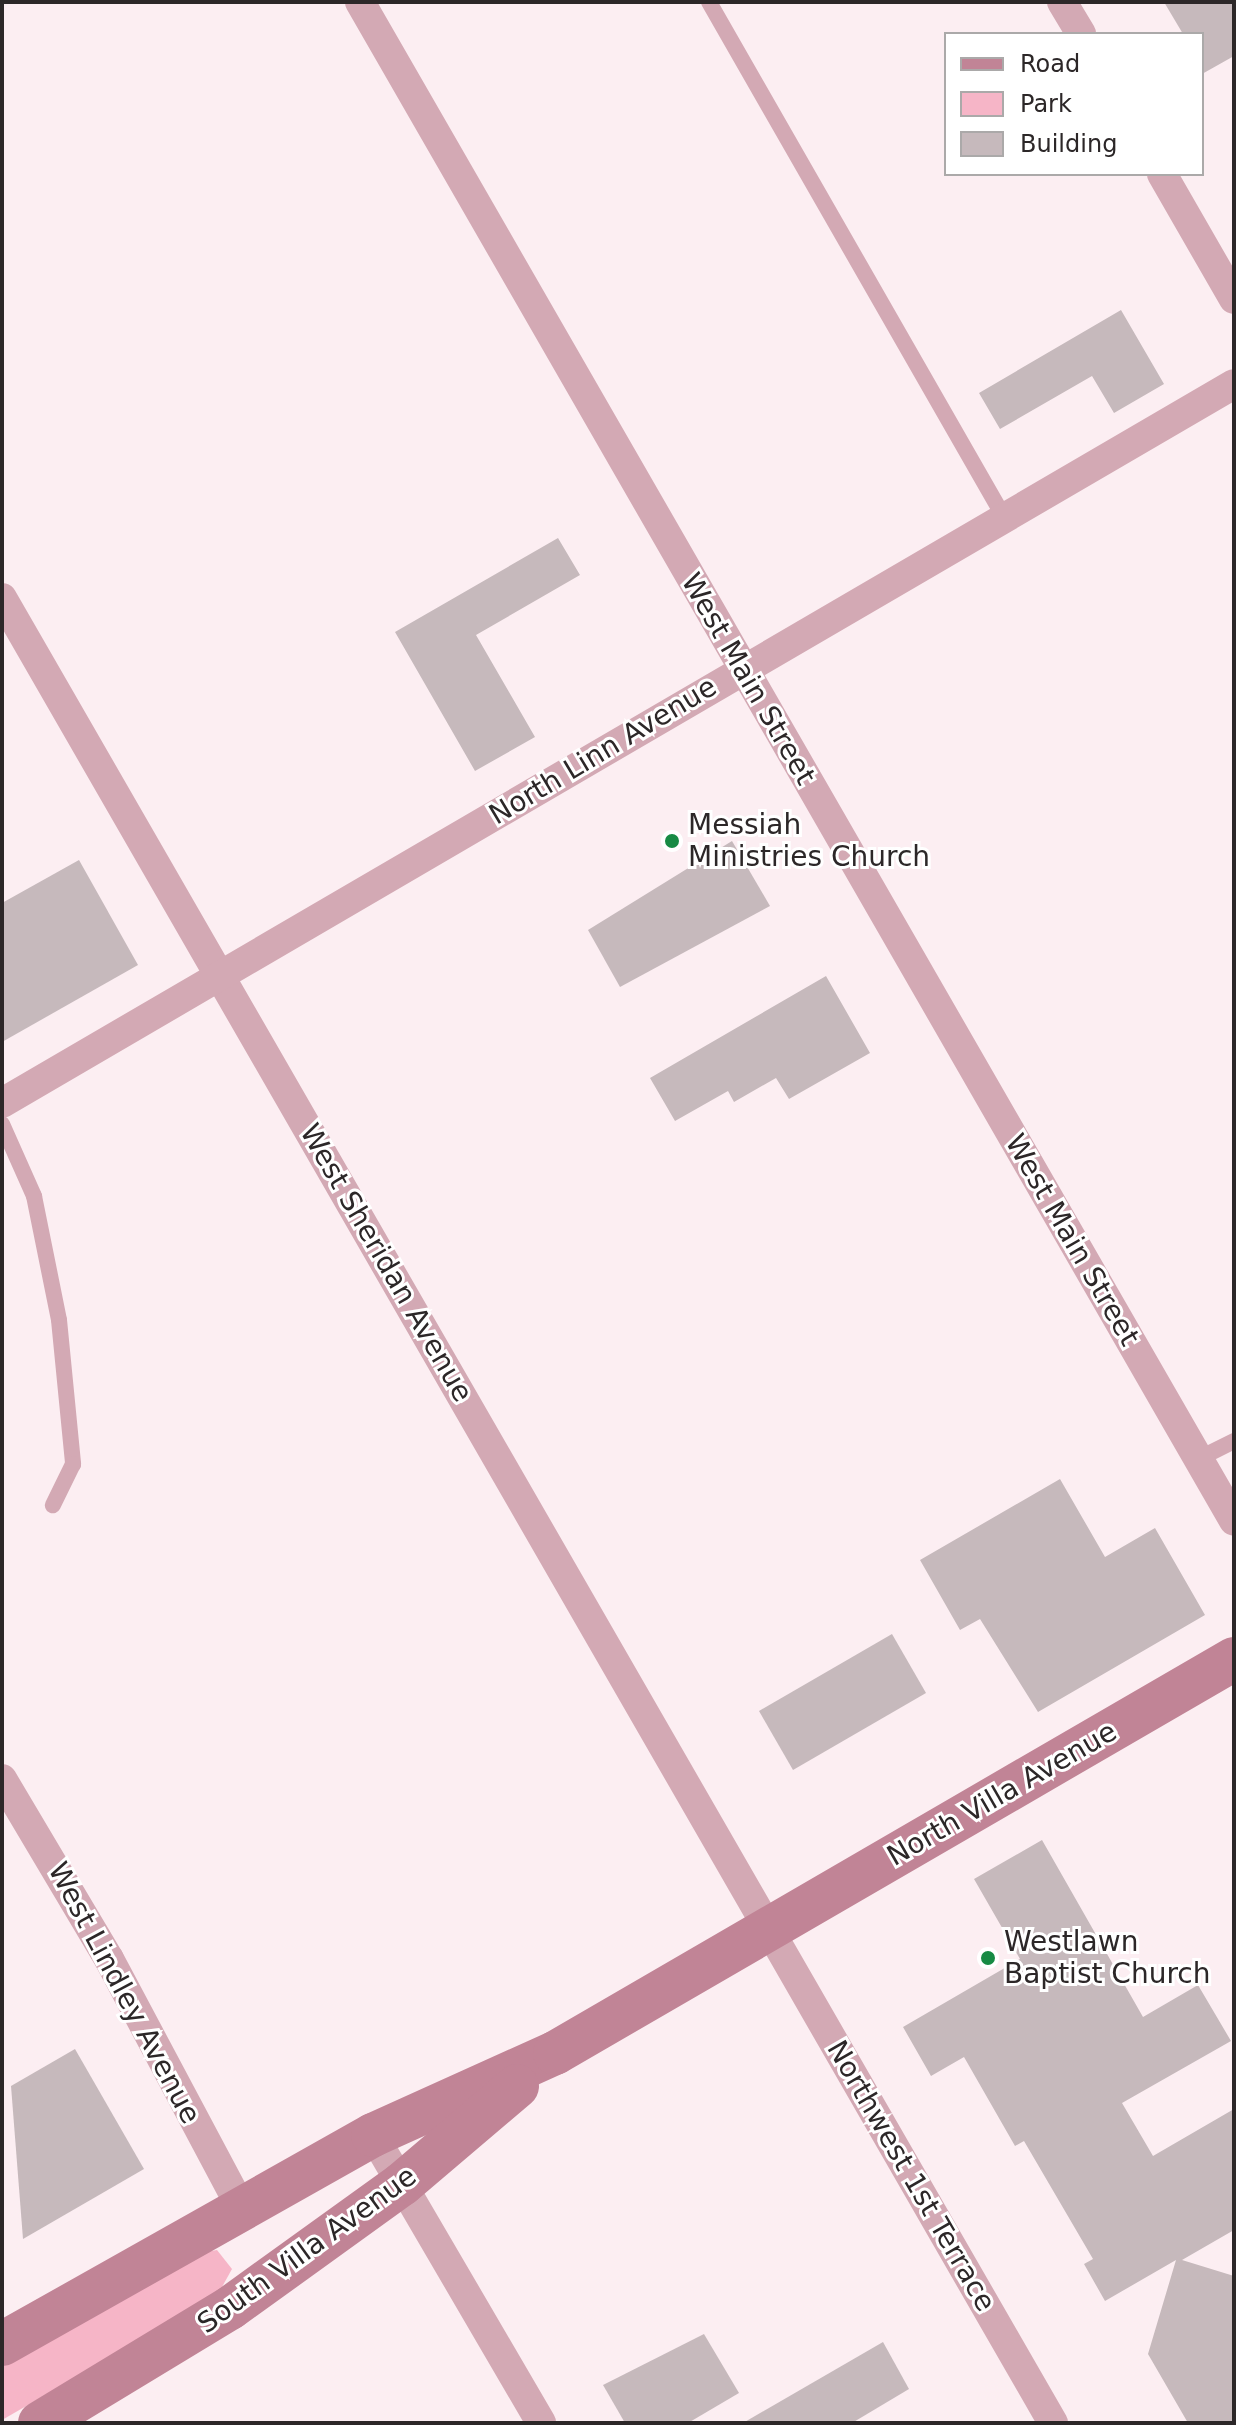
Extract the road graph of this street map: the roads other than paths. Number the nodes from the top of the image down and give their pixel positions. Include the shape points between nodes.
1 (360, 2) edge
2 (709, 2) edge
3 (1062, 2) edge
4 (1080, 32) edge
5 (1163, 176) edge
6 (1234, 299) edge
7 (1234, 384) edge
8 (1004, 517) junction
9 (2, 598) edge
10 (741, 669) junction
11 (222, 976) junction
12 (2, 1103) edge
13 (2, 1124) edge
14 (1234, 1441) edge
15 (1198, 1459) junction
16 (53, 1505) dead end
17 (1234, 1521) edge
18 (1234, 1659) edge
19 (2, 1779) edge
20 (769, 1929) junction
21 (555, 2053) junction
22 (373, 2135) junction
23 (402, 2184) junction
24 (242, 2209) junction
25 (2, 2344) edge
26 (40, 2423) edge
27 (541, 2423) edge
28 (1053, 2423) edge

1 - 10 street, West Main Street
2 - 8 lane
3 - 4 street
5 - 6 street
7 - 8 street, North Linn Avenue
8 - 10 street, North Linn Avenue
9 - 11 street, West Sheridan Avenue
10 - 11 street, North Linn Avenue
10 - 15 street, West Main Street
11 - 12 street, North Linn Avenue
11 - 20 street, West Sheridan Avenue
13 - 16 lane via 34,1196 59,1320 73,1464
14 - 15 lane
15 - 17 street, West Main Street
18 - 20 main road, North Villa Avenue
19 - 24 street, West Lindley Avenue via 109,1959
20 - 21 main road, South Villa Avenue
20 - 28 street, Northwest 1st Terrace
21 - 22 main road, South Villa Avenue
21 - 23 main road, South Villa Avenue
22 - 23 street
22 - 24 main road, South Villa Avenue
23 - 26 main road, South Villa Avenue via 187,2337
23 - 27 street
24 - 25 main road, South Villa Avenue

